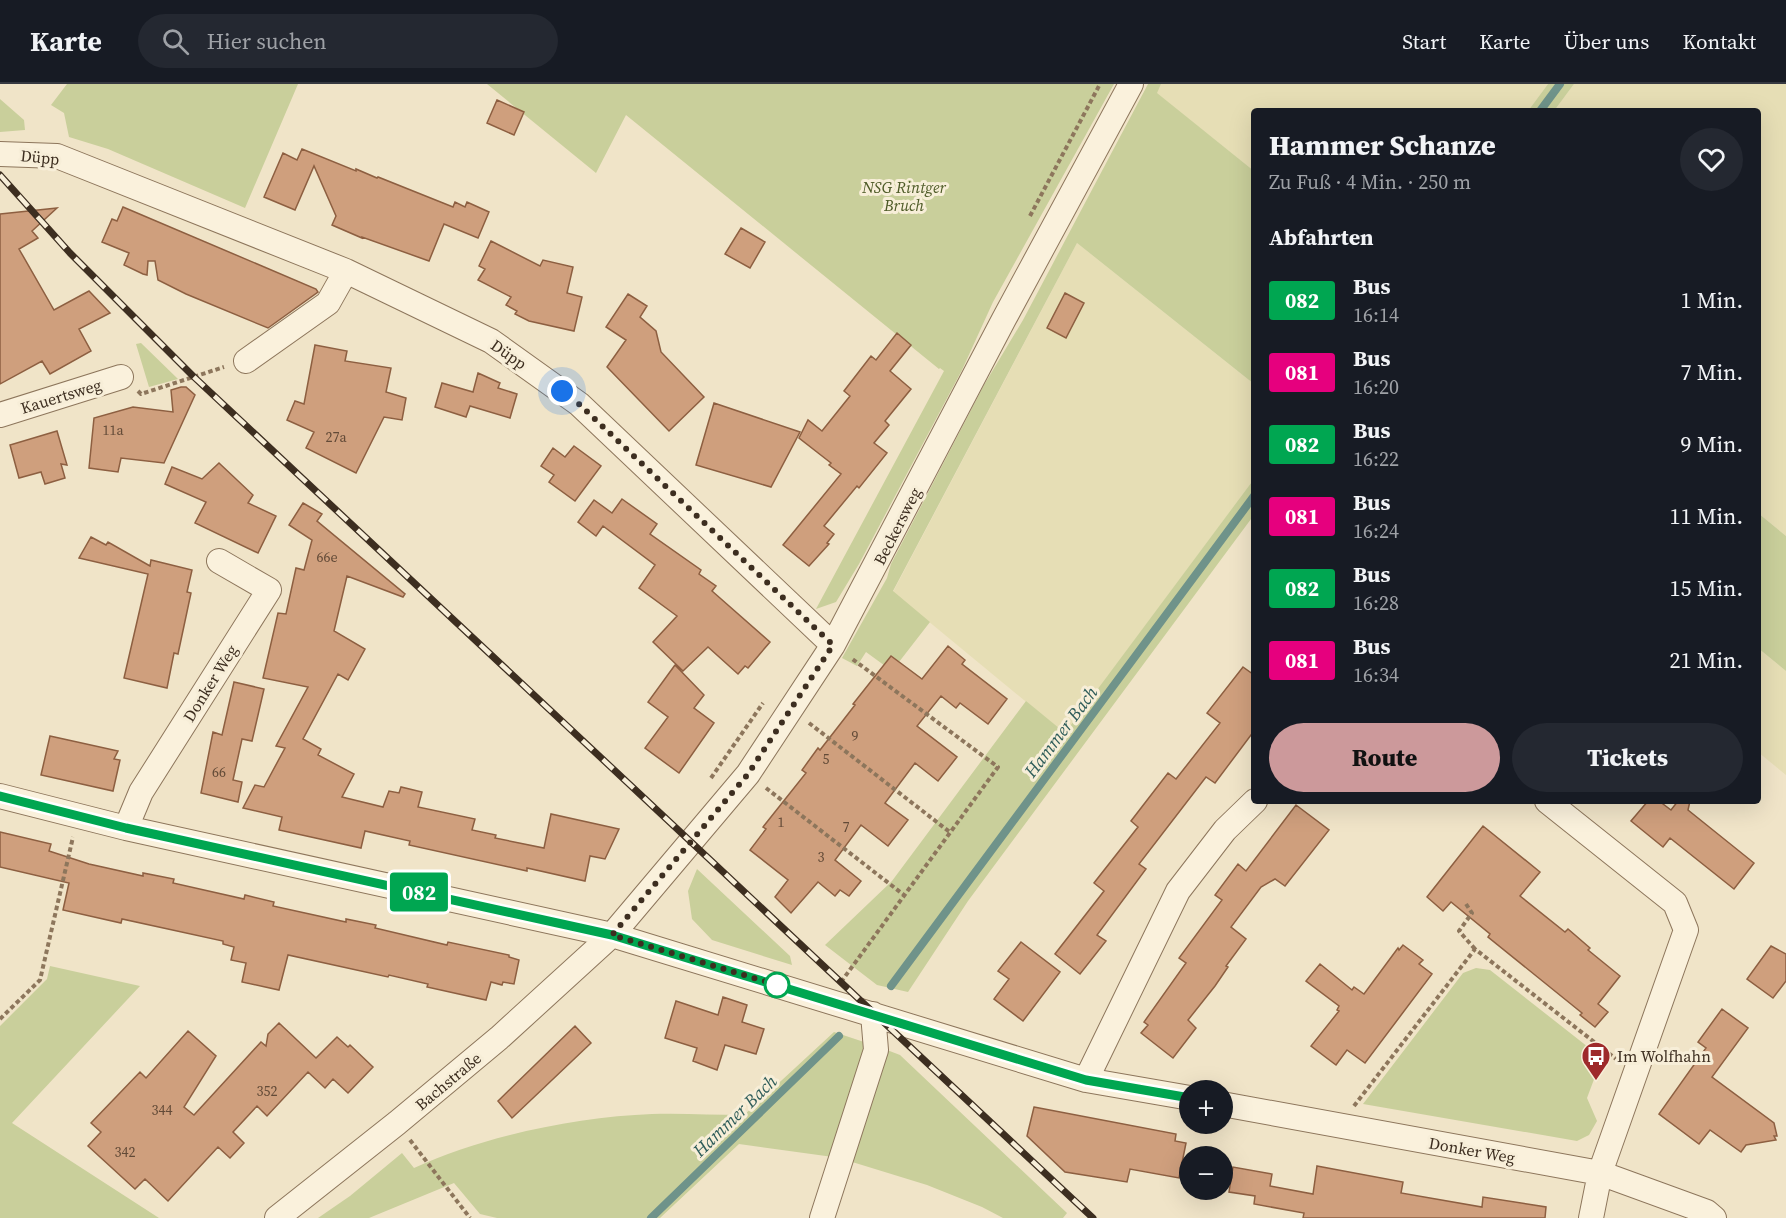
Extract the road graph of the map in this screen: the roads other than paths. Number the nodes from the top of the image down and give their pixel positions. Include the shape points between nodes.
1 (1131, 84) edge
2 (0, 154) edge
3 (346, 272) junction
4 (246, 361) road end
5 (121, 377) road end
6 (0, 415) edge
7 (219, 561) dead end
8 (833, 645) junction
9 (0, 796) edge
10 (1252, 804) edge
11 (1551, 804) edge
12 (126, 828) junction
13 (612, 935) junction
14 (873, 1014) junction
15 (1086, 1080) junction
16 (1179, 1096) edge
17 (1233, 1106) edge
18 (1600, 1173) junction
19 (277, 1218) edge
20 (822, 1218) edge
21 (1591, 1218) edge
22 (1714, 1218) edge

1 - 8 street, Beckersweg
2 - 3 street, Düpp via 57,156
3 - 4 street via 328,303
3 - 8 street, Düpp via 491,341 579,404
5 - 6 street, Kauertsweg
7 - 12 street, Donker Weg via 269,590 141,792
8 - 13 street, Beckersweg via 748,774
9 - 12 street
10 - 15 street via 1225,830 1178,891
11 - 18 street via 1675,903 1686,930
12 - 13 street
13 - 14 street
13 - 19 street, Bachstraße via 499,1038
14 - 15 street
14 - 20 street via 876,1050
15 - 16 street
17 - 18 street, Donker Weg
18 - 21 street
18 - 22 street, Donker Weg via 1707,1212

